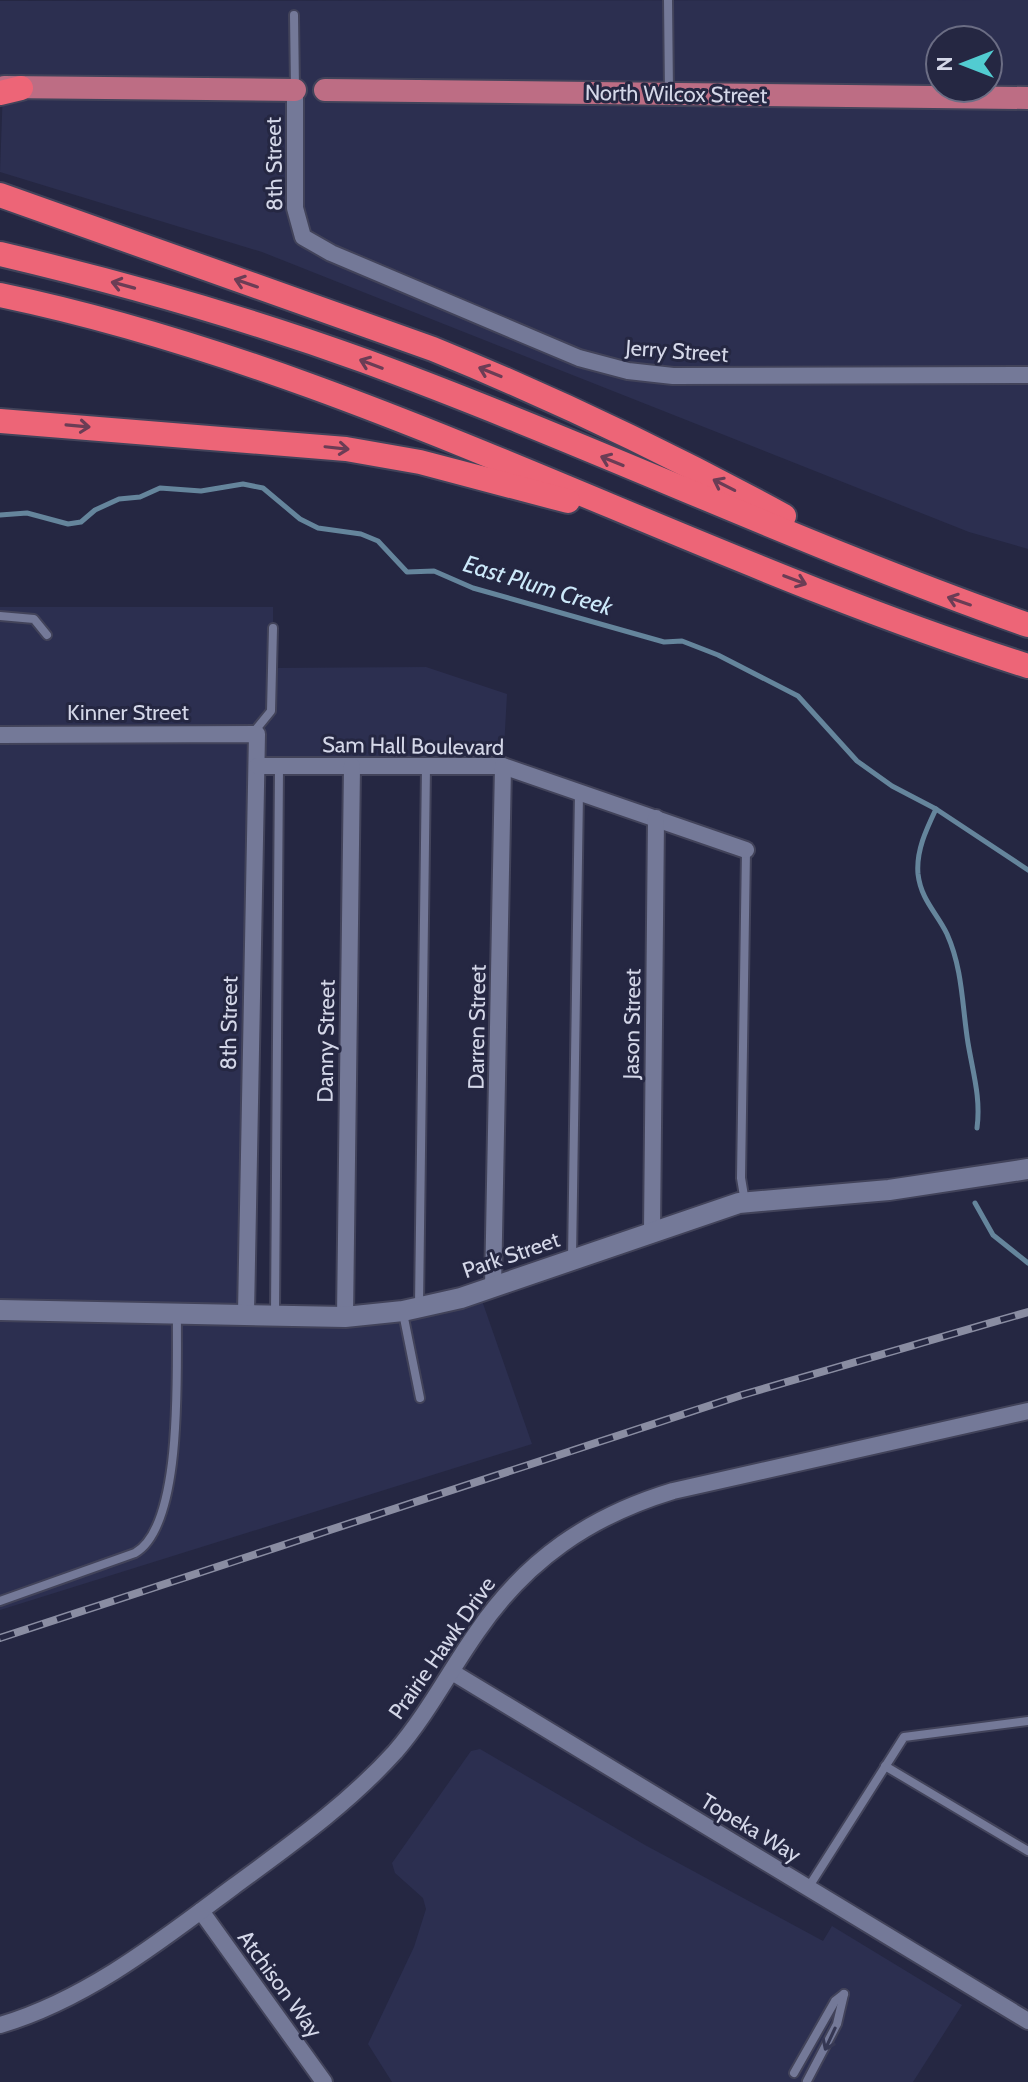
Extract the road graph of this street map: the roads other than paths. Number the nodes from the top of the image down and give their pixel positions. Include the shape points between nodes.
1 (668, 0) edge
2 (294, 15) dead end
3 (7, 89) edge
4 (295, 90) junction
5 (325, 90) dead end
6 (669, 94) junction
7 (1028, 98) edge
8 (1, 195) edge
9 (303, 237) joint
10 (0, 254) edge
11 (0, 295) edge
12 (1028, 375) edge
13 (0, 421) edge
14 (723, 551) junction
15 (891, 575) junction
16 (0, 616) edge
17 (1028, 625) edge
18 (273, 628) dead end
19 (47, 635) dead end
20 (1028, 666) edge
21 (255, 734) junction
22 (0, 735) edge
23 (257, 766) junction
24 (279, 766) junction
25 (352, 766) junction
26 (426, 766) junction
27 (503, 766) junction
28 (579, 791) junction
29 (656, 818) junction
30 (746, 850) joint
31 (1028, 1169) edge
32 (745, 1203) junction
33 (652, 1231) junction
34 (572, 1259) junction
35 (493, 1288) junction
36 (0, 1310) edge
37 (411, 1310) junction
38 (177, 1312) junction
39 (246, 1313) junction
40 (275, 1315) junction
41 (345, 1317) junction
42 (420, 1398) dead end
43 (1028, 1411) edge
44 (0, 1601) edge
45 (452, 1672) junction
46 (1028, 1721) edge
47 (885, 1766) junction
48 (1028, 1851) edge
49 (808, 1888) junction
50 (201, 1911) junction
51 (1028, 2021) edge
52 (0, 2025) edge
53 (794, 2073) dead end
54 (807, 2081) edge
55 (324, 2082) edge

1 - 6 lane
2 - 4 lane
3 - 4 main road
4 - 9 street, 8th Street via 295,208
5 - 6 main road, North Wilcox Street
6 - 7 main road, North Wilcox Street
15 -> 8 highway via 728,486 501,376
9 - 12 street, Jerry Street via 579,358 619,369 673,376
15 -> 10 highway via 366,362 159,295
11 - 14 highway via 300,382
13 -> 14 highway via 236,438 395,457 525,488
14 -> 20 highway
17 -> 15 highway
16 - 19 lane via 34,619
18 - 21 lane via 271,711
21 - 22 street, Kinner Street
21 - 23 street, 8th Street
23 - 24 street, Sam Hall Boulevard
23 - 39 street, 8th Street
24 - 25 street, Sam Hall Boulevard
24 - 40 lane
25 - 26 street, Sam Hall Boulevard
25 - 41 street, Danny Street
26 - 27 street, Sam Hall Boulevard
26 - 37 lane
27 - 28 street, Sam Hall Boulevard
27 - 35 street, Darren Street
28 - 29 street, Sam Hall Boulevard
28 - 34 lane
29 - 30 street, Sam Hall Boulevard
29 - 33 street, Jason Street
30 - 32 lane via 741,1178
31 - 32 street, Park Street via 889,1190
32 - 33 street, Park Street
33 - 34 street, Park Street
34 - 35 street, Park Street
35 - 37 street, Park Street
36 - 38 street, Park Street
37 - 41 street, Park Street
37 - 42 lane
38 - 39 street, Park Street
38 - 44 lane via 173,1441 152,1540 135,1553
39 - 40 street, Park Street
40 - 41 street, Park Street
43 - 45 street, Prairie Hawk Drive via 702,1484 627,1506 559,1544 523,1574
45 - 49 street, Topeka Way
45 - 50 street, Prairie Hawk Drive via 397,1749 360,1788
46 - 47 lane via 904,1737
47 - 48 lane
47 - 49 lane
49 - 51 street, Topeka Way
50 - 52 street, Prairie Hawk Drive via 83,1990
50 - 55 street, Atchison Way
53 -> 54 lane via 844,1994 837,2024

